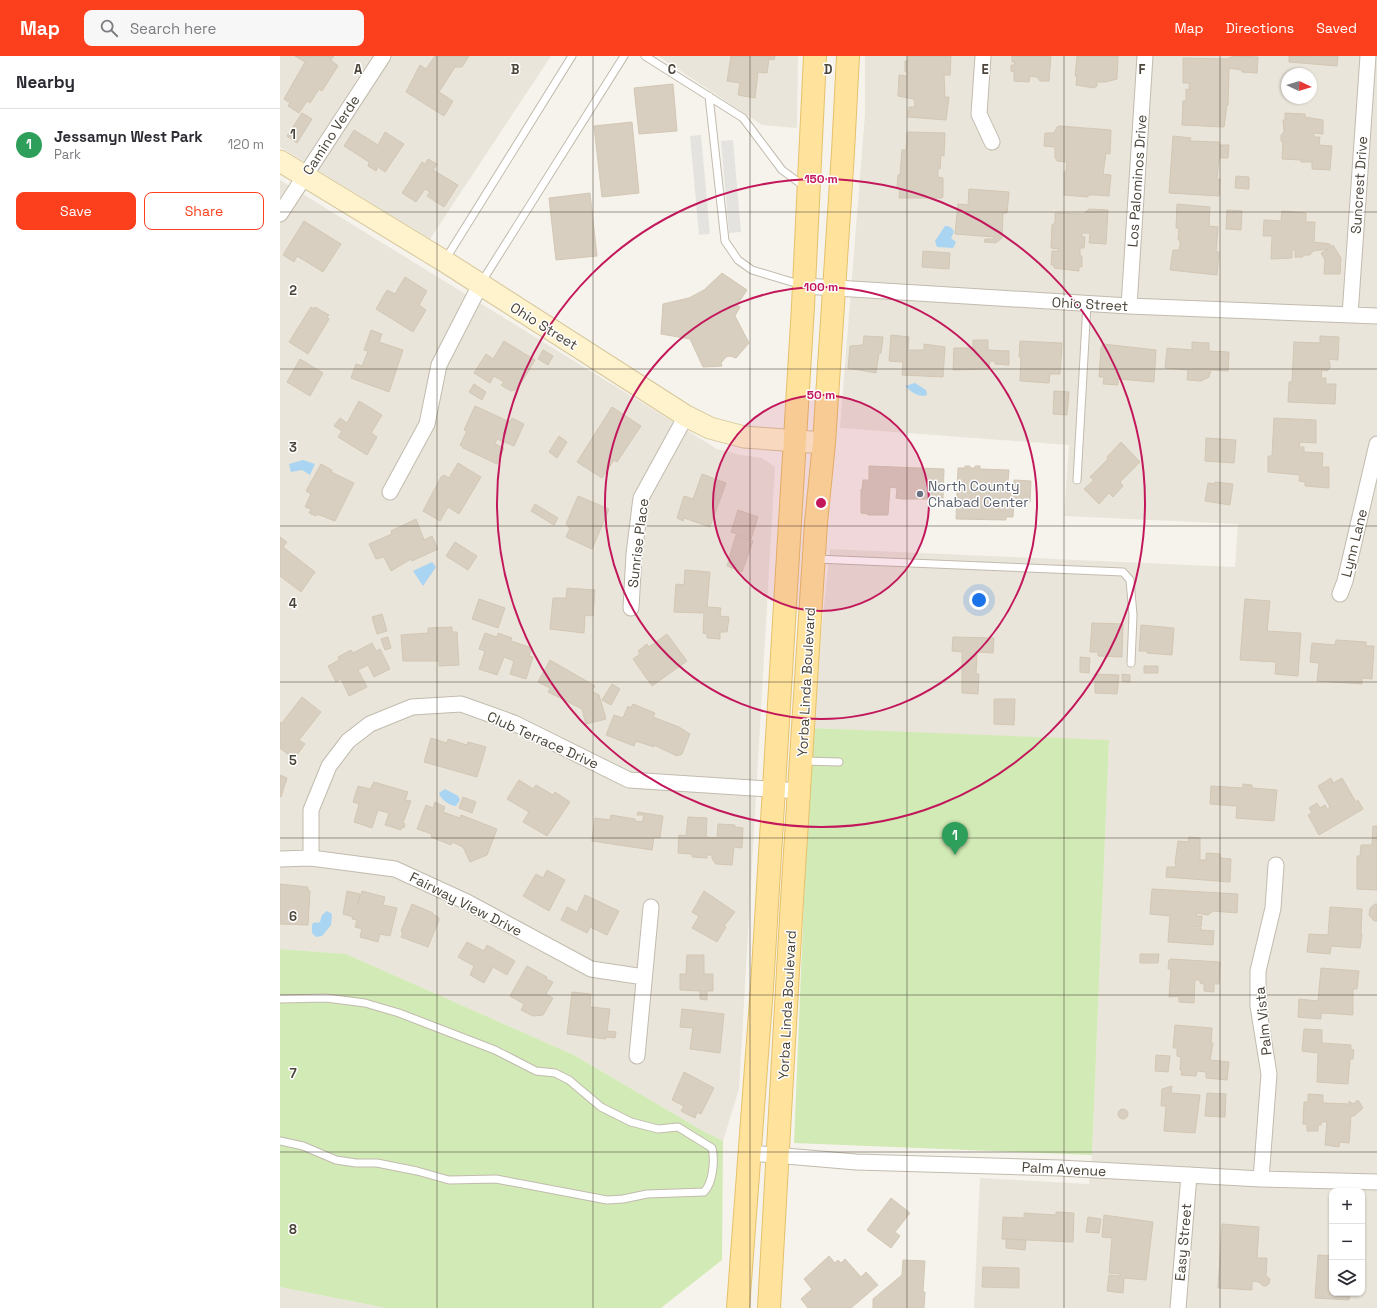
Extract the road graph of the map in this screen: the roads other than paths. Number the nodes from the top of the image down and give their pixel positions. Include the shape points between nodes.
1 (383, 56) edge
2 (572, 56) edge
3 (624, 56) edge
4 (644, 56) edge
5 (816, 56) edge
6 (848, 56) edge
7 (982, 56) edge
8 (1145, 56) edge
9 (1368, 56) edge
10 (709, 96) junction
11 (992, 142) dead end
12 (280, 161) edge
13 (305, 176) junction
14 (809, 189) junction
15 (280, 214) edge
16 (444, 261) junction
17 (480, 285) junction
18 (804, 286) junction
19 (834, 288) junction
20 (1087, 304) junction
21 (1128, 306) junction
22 (1350, 315) junction
23 (1377, 316) edge
24 (686, 416) junction
25 (794, 441) junction
26 (824, 443) junction
27 (1377, 444) edge
28 (1077, 480) dead end
29 (390, 492) dead end
30 (814, 559) junction
31 (1340, 594) dead end
32 (631, 608) dead end
33 (1131, 663) dead end
34 (802, 761) junction
35 (839, 762) dead end
36 (773, 789) junction
37 (800, 791) junction
38 (311, 858) junction
39 (280, 859) edge
40 (1276, 866) dead end
41 (651, 907) dead end
42 (644, 977) junction
43 (280, 999) edge
44 (637, 1056) dead end
45 (280, 1141) edge
46 (750, 1153) junction
47 (779, 1155) junction
48 (1189, 1175) junction
49 (1261, 1179) junction
50 (1377, 1182) edge
51 (738, 1308) edge
52 (769, 1308) edge
53 (1178, 1308) edge

1 - 13 street, Camino Verde
2 - 16 lane
3 - 17 lane
4 - 10 lane
5 - 14 main road, Yorba Linda Boulevard
6 - 19 main road, Yorba Linda Boulevard
7 - 11 street via 979,114
8 - 21 street, Los Palominos Drive
9 - 22 street, Suncrest Drive
10 - 14 lane via 743,118 782,170
10 - 18 lane via 725,241 738,260 752,270
12 - 13 street, Ohio Street
13 - 15 street, Camino Verde
13 - 16 street, Ohio Street
14 - 18 main road, Yorba Linda Boulevard
16 - 17 street, Ohio Street
17 - 24 street, Ohio Street
17 - 29 street via 439,365 427,424
18 - 19 street, Ohio Street
18 - 25 main road, Yorba Linda Boulevard
19 - 20 street, Ohio Street
19 - 26 main road, Yorba Linda Boulevard
20 - 21 street, Ohio Street
20 - 28 lane
21 - 22 street, Ohio Street
22 - 23 street, Ohio Street
24 - 25 street, Ohio Street via 710,428 744,437
24 - 32 street, Sunrise Place via 641,498
25 - 26 street, Ohio Street
25 - 36 main road, Yorba Linda Boulevard
26 - 30 main road, Yorba Linda Boulevard
27 - 31 street, Lynn Lane
30 - 33 lane via 1123,572 1130,580 1133,615
30 - 34 main road, Yorba Linda Boulevard
34 - 35 lane
34 - 37 main road, Yorba Linda Boulevard
36 - 37 street, Club Terrace Drive
36 - 38 street, Club Terrace Drive via 629,780 514,723 461,704 412,707 370,724 348,742 329,766 310,810
36 - 46 main road, Yorba Linda Boulevard
37 - 47 main road, Yorba Linda Boulevard
38 - 39 street, Fairway View Drive
38 - 42 street, Fairway View Drive via 396,869 467,902 591,969
40 - 49 street, Palm Vista via 1273,908 1258,971 1258,1006 1269,1074
41 - 42 street
42 - 44 street
43 - 45 lane via 342,1000 365,1003 399,1014 496,1050 536,1071 555,1073 569,1080 601,1107 631,1122 658,1129 678,1127 712,1148 714,1156 708,1188 704,1192 647,1194 607,1200 496,1180 449,1180 377,1163 336,1160 303,1146
46 - 47 street, Palm Avenue
46 - 51 main road, Yorba Linda Boulevard
47 - 48 street, Palm Avenue via 856,1162
47 - 52 main road, Yorba Linda Boulevard
48 - 49 street, Palm Avenue
48 - 53 street, Easy Street
49 - 50 street, Palm Avenue

